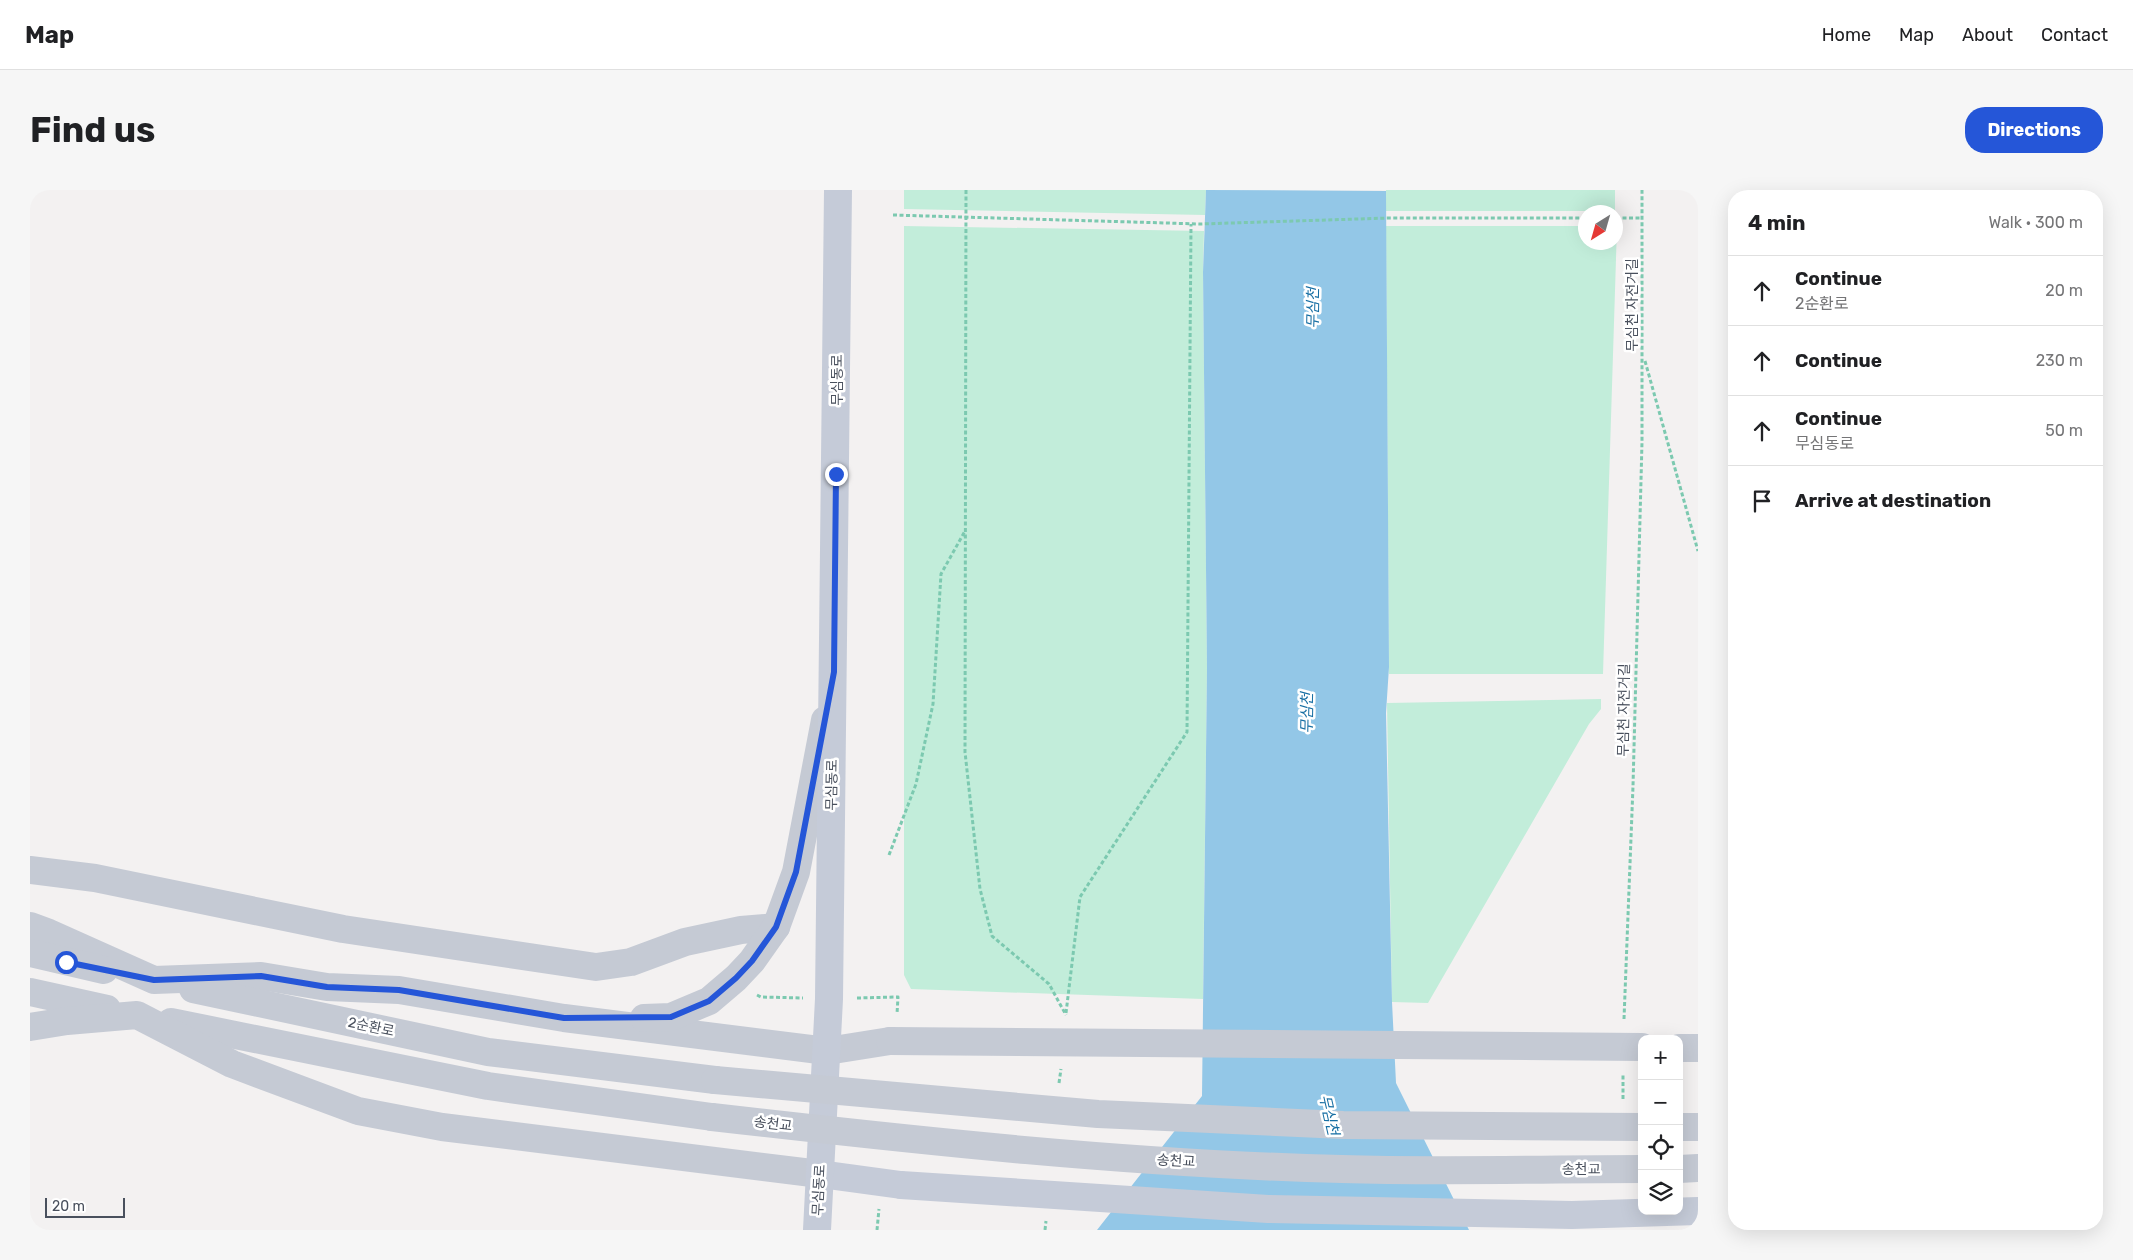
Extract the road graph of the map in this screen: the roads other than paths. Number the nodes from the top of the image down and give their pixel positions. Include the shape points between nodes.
1 (838, 190) edge
2 (834, 672) junction
3 (30, 870) edge
4 (30, 926) edge
5 (776, 927) junction
6 (30, 953) edge
7 (154, 980) junction
8 (30, 992) edge
9 (137, 1015) junction
10 (564, 1018) junction
11 (30, 1027) edge
12 (1683, 1048) edge
13 (1698, 1048) edge
14 (827, 1051) junction
15 (1632, 1057) edge
16 (1638, 1127) edge
17 (1683, 1127) edge
18 (1698, 1127) edge
19 (1698, 1168) edge
20 (1638, 1169) edge
21 (1683, 1169) edge
22 (820, 1174) junction
23 (1698, 1211) edge
24 (817, 1230) edge

1 - 2 main road, 무심동로
2 - 5 street via 796,872
2 - 14 main road, 무심동로
3 - 5 street via 95,878 343,929 596,967 631,962 685,942 742,930
4 - 7 street
5 - 10 street via 752,961 709,1001 671,1017
6 - 7 street, 2순환로
7 - 10 street via 261,976 327,987 399,990
7 - 16 street, 2순환로, bridge via 488,1052 715,1080 1098,1114 1343,1125
8 - 9 street
9 - 11 street
9 - 20 street, 송천교, bridge via 488,1086 904,1139 1096,1156 1342,1169
9 - 22 street via 232,1064 358,1111 442,1127
10 - 14 street
12 - 13 street
14 - 15 street, bridge via 890,1041
14 - 22 main road, 무심동로
17 - 18 street
19 - 21 street
22 - 23 main road, bridge via 901,1185 1268,1209 1572,1215
22 - 24 main road, 무심동로

